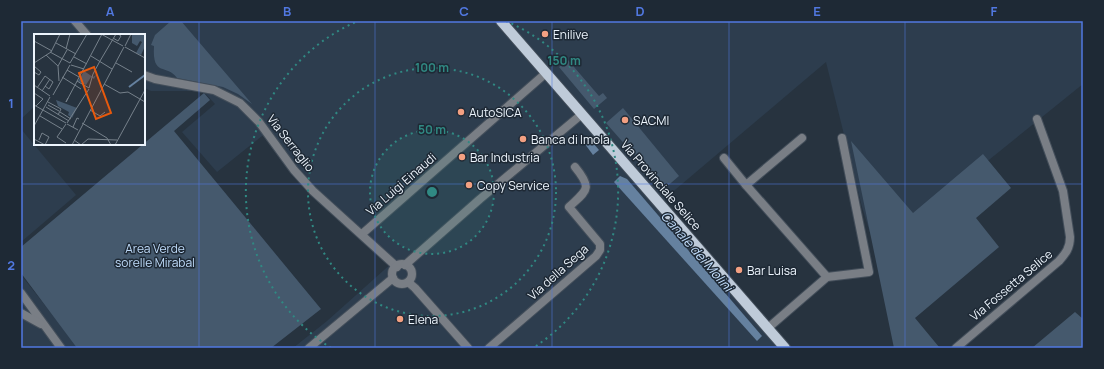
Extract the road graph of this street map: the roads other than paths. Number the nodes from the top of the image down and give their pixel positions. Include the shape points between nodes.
1 (75, 21) edge
2 (501, 21) edge
3 (86, 34) edge
4 (546, 73) junction
5 (145, 75) edge
6 (582, 114) junction
7 (1036, 119) dead end
8 (802, 138) dead end
9 (842, 138) dead end
10 (724, 158) dead end
11 (575, 167) dead end
12 (746, 185) junction
13 (362, 234) junction
14 (401, 266) junction
15 (827, 277) junction
16 (393, 278) junction
17 (408, 282) junction
18 (21, 293) edge
19 (21, 313) edge
20 (46, 327) junction
21 (768, 328) junction
22 (61, 348) edge
23 (309, 348) edge
24 (468, 348) edge
25 (489, 348) edge
26 (785, 348) edge
27 (956, 348) edge

1 - 3 street
2 - 4 main road, Via Provinciale Selice
4 - 6 main road, Via Provinciale Selice
4 - 13 street, Via Luigi Einaudi
5 - 13 street, Via Serraglio via 214,90 240,103 259,122 294,170 313,191
6 - 14 street
6 - 21 main road, Via Provinciale Selice
7 - 27 street, Via Fossetta Selice via 1063,191 1070,244 1059,261
8 - 12 street
9 - 15 street via 869,272
10 - 12 street
11 - 25 street, Via della Sega via 585,179 586,189 569,207 600,244 600,250
12 - 15 street
13 - 14 street, Via Serraglio
14 - 16 street via 393,271
14 - 17 street via 412,271 412,277
15 - 21 street
16 - 17 street via 400,284
16 - 23 street
17 - 24 street
18 - 20 street
19 - 20 street
20 - 22 street
21 - 26 main road, Via Provinciale Selice

